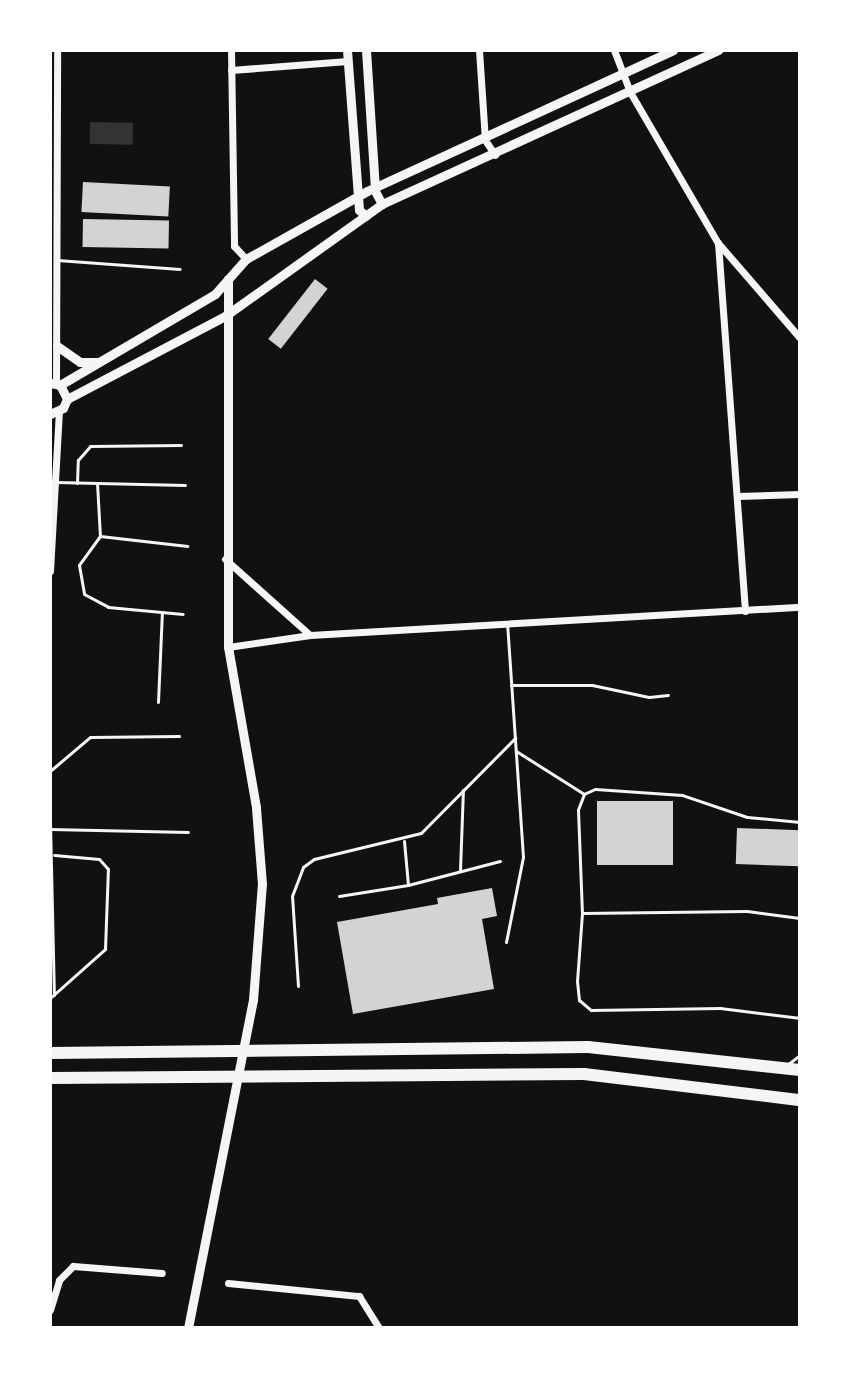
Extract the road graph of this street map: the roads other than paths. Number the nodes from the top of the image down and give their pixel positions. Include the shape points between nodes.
1 (57, 50) edge
2 (231, 50) edge
3 (366, 50) edge
4 (479, 50) edge
5 (614, 50) edge
6 (673, 50) edge
7 (718, 50) edge
8 (348, 55) edge
9 (231, 70) junction
10 (623, 75) junction
11 (630, 92) junction
12 (53, 100) edge
13 (485, 140) junction
14 (495, 155) junction
15 (375, 191) junction
16 (360, 199) junction
17 (382, 204) junction
18 (366, 216) junction
19 (718, 243) junction
20 (246, 259) junction
21 (57, 260) junction
22 (180, 269) dead end
23 (228, 279) junction
24 (215, 294) junction
25 (225, 316) junction
26 (800, 338) edge
27 (57, 346) junction
28 (101, 362) junction
29 (55, 384) edge
30 (67, 399) junction
31 (54, 413) edge
32 (181, 445) dead end
33 (55, 482) junction
34 (77, 483) junction
35 (97, 483) junction
36 (185, 485) dead end
37 (800, 494) edge
38 (737, 496) junction
39 (100, 536) junction
40 (187, 546) dead end
41 (225, 559) junction
42 (50, 571) edge
43 (800, 607) edge
44 (745, 611) junction
45 (162, 612) junction
46 (183, 614) dead end
47 (507, 625) junction
48 (310, 635) junction
49 (228, 647) junction
50 (511, 685) junction
51 (668, 695) dead end
52 (158, 702) dead end
53 (179, 736) dead end
54 (515, 738) junction
55 (516, 751) junction
56 (50, 771) edge
57 (463, 790) junction
58 (584, 794) junction
59 (50, 822) edge
60 (800, 822) edge
61 (52, 828) edge
62 (188, 832) dead end
63 (404, 841) junction
64 (54, 855) junction
65 (500, 861) dead end
66 (460, 872) junction
67 (408, 885) junction
68 (339, 896) dead end
69 (582, 913) junction
70 (800, 918) edge
71 (506, 942) dead end
72 (298, 986) dead end
73 (52, 996) edge
74 (800, 1018) edge
75 (50, 1053) edge
76 (800, 1055) edge
77 (784, 1067) junction
78 (800, 1070) edge
79 (50, 1078) edge
80 (800, 1100) edge
81 (162, 1273) dead end
82 (228, 1283) dead end
83 (50, 1310) edge
84 (188, 1328) edge
85 (379, 1328) edge

1 - 12 street
2 - 9 street
3 - 15 street
4 - 13 street
5 - 10 street
6 - 10 street
7 - 11 street
8 - 9 street
8 - 16 street
9 - 20 street via 234,246
10 - 11 street
10 - 13 street
11 - 14 street
11 - 19 street
12 - 21 street
13 - 14 street
13 - 15 street
14 - 17 street
15 - 16 street
15 - 17 street
16 - 18 street via 359,210
16 - 20 street
17 - 18 street
18 - 25 street
19 - 26 street
19 - 38 street
20 - 23 street
21 - 22 lane
21 - 27 street
23 - 24 street
23 - 25 street
24 - 25 street
24 - 28 street
25 - 30 street
25 - 41 street
27 - 28 street via 80,362
27 - 29 street
28 - 29 street
29 - 30 street
30 - 31 street
31 - 33 street
32 - 34 lane via 90,446 78,460
33 - 34 lane
33 - 42 street
34 - 35 lane
35 - 36 lane
35 - 39 lane
37 - 38 street
38 - 44 street
39 - 40 lane
39 - 45 lane via 79,565 84,594 108,607
41 - 48 street
41 - 49 street
43 - 44 street
44 - 47 street
45 - 46 lane
45 - 52 lane
47 - 48 street
47 - 50 lane
48 - 49 street
49 - 84 street via 256,807 262,884 253,1000
50 - 51 lane via 592,685 649,697
50 - 54 lane
53 - 56 lane via 90,737
54 - 55 lane
54 - 57 lane
55 - 58 lane
55 - 71 lane via 523,857
57 - 63 lane via 421,833
57 - 66 lane
58 - 60 lane via 595,789 682,795 747,817
58 - 69 lane via 578,810
59 - 61 lane
61 - 62 lane
61 - 64 lane
63 - 67 lane
63 - 72 lane via 314,859 303,867 292,896
64 - 73 lane
64 - 73 lane via 99,859 108,869 105,949
65 - 66 lane
66 - 67 lane
67 - 68 lane
69 - 70 lane via 747,911
69 - 74 lane via 577,981 579,1000 591,1010 720,1008
75 - 77 highway via 588,1047
76 - 77 lane
77 - 78 highway
79 - 80 highway via 584,1074
81 - 83 street via 73,1266 59,1280
82 - 85 street via 359,1296

